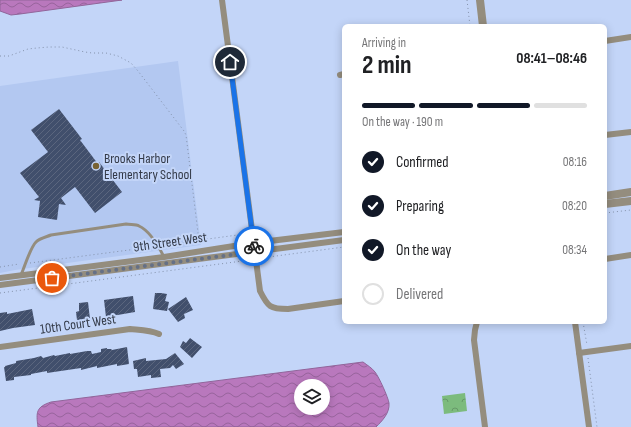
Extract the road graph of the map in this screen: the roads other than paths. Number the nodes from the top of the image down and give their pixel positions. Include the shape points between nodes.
1 (222, 0) edge
2 (480, 0) edge
3 (483, 24) edge
4 (631, 37) edge
5 (607, 41) edge
6 (631, 132) edge
7 (607, 135) edge
8 (631, 192) edge
9 (607, 196) edge
10 (631, 201) edge
11 (607, 204) edge
12 (342, 232) edge
13 (342, 240) edge
14 (254, 243) junction
15 (254, 252) junction
16 (631, 255) edge
17 (164, 257) junction
18 (607, 259) edge
19 (21, 275) junction
20 (0, 278) edge
21 (0, 285) edge
22 (342, 301) edge
23 (476, 324) edge
24 (575, 324) edge
25 (159, 334) dead end
26 (631, 346) edge
27 (0, 347) edge
28 (579, 353) junction
29 (485, 427) edge
30 (589, 427) edge

1 - 14 street
2 - 3 street
4 - 5 street
6 - 7 street
8 - 9 street
10 - 11 street
12 - 14 street, 9th Street West
13 - 15 street, 9th Street West
14 - 15 street
14 - 17 street, 9th Street West
15 - 21 street, 9th Street West
15 - 22 street via 260,291 270,307 288,309
16 - 18 street
17 - 19 street, 9th Street West
17 - 19 lane via 145,230 139,226 126,224 40,238
19 - 20 street, 9th Street West
23 - 29 street via 474,340
24 - 28 street
25 - 27 street, 10th Court West via 130,329
26 - 28 street
28 - 30 street

